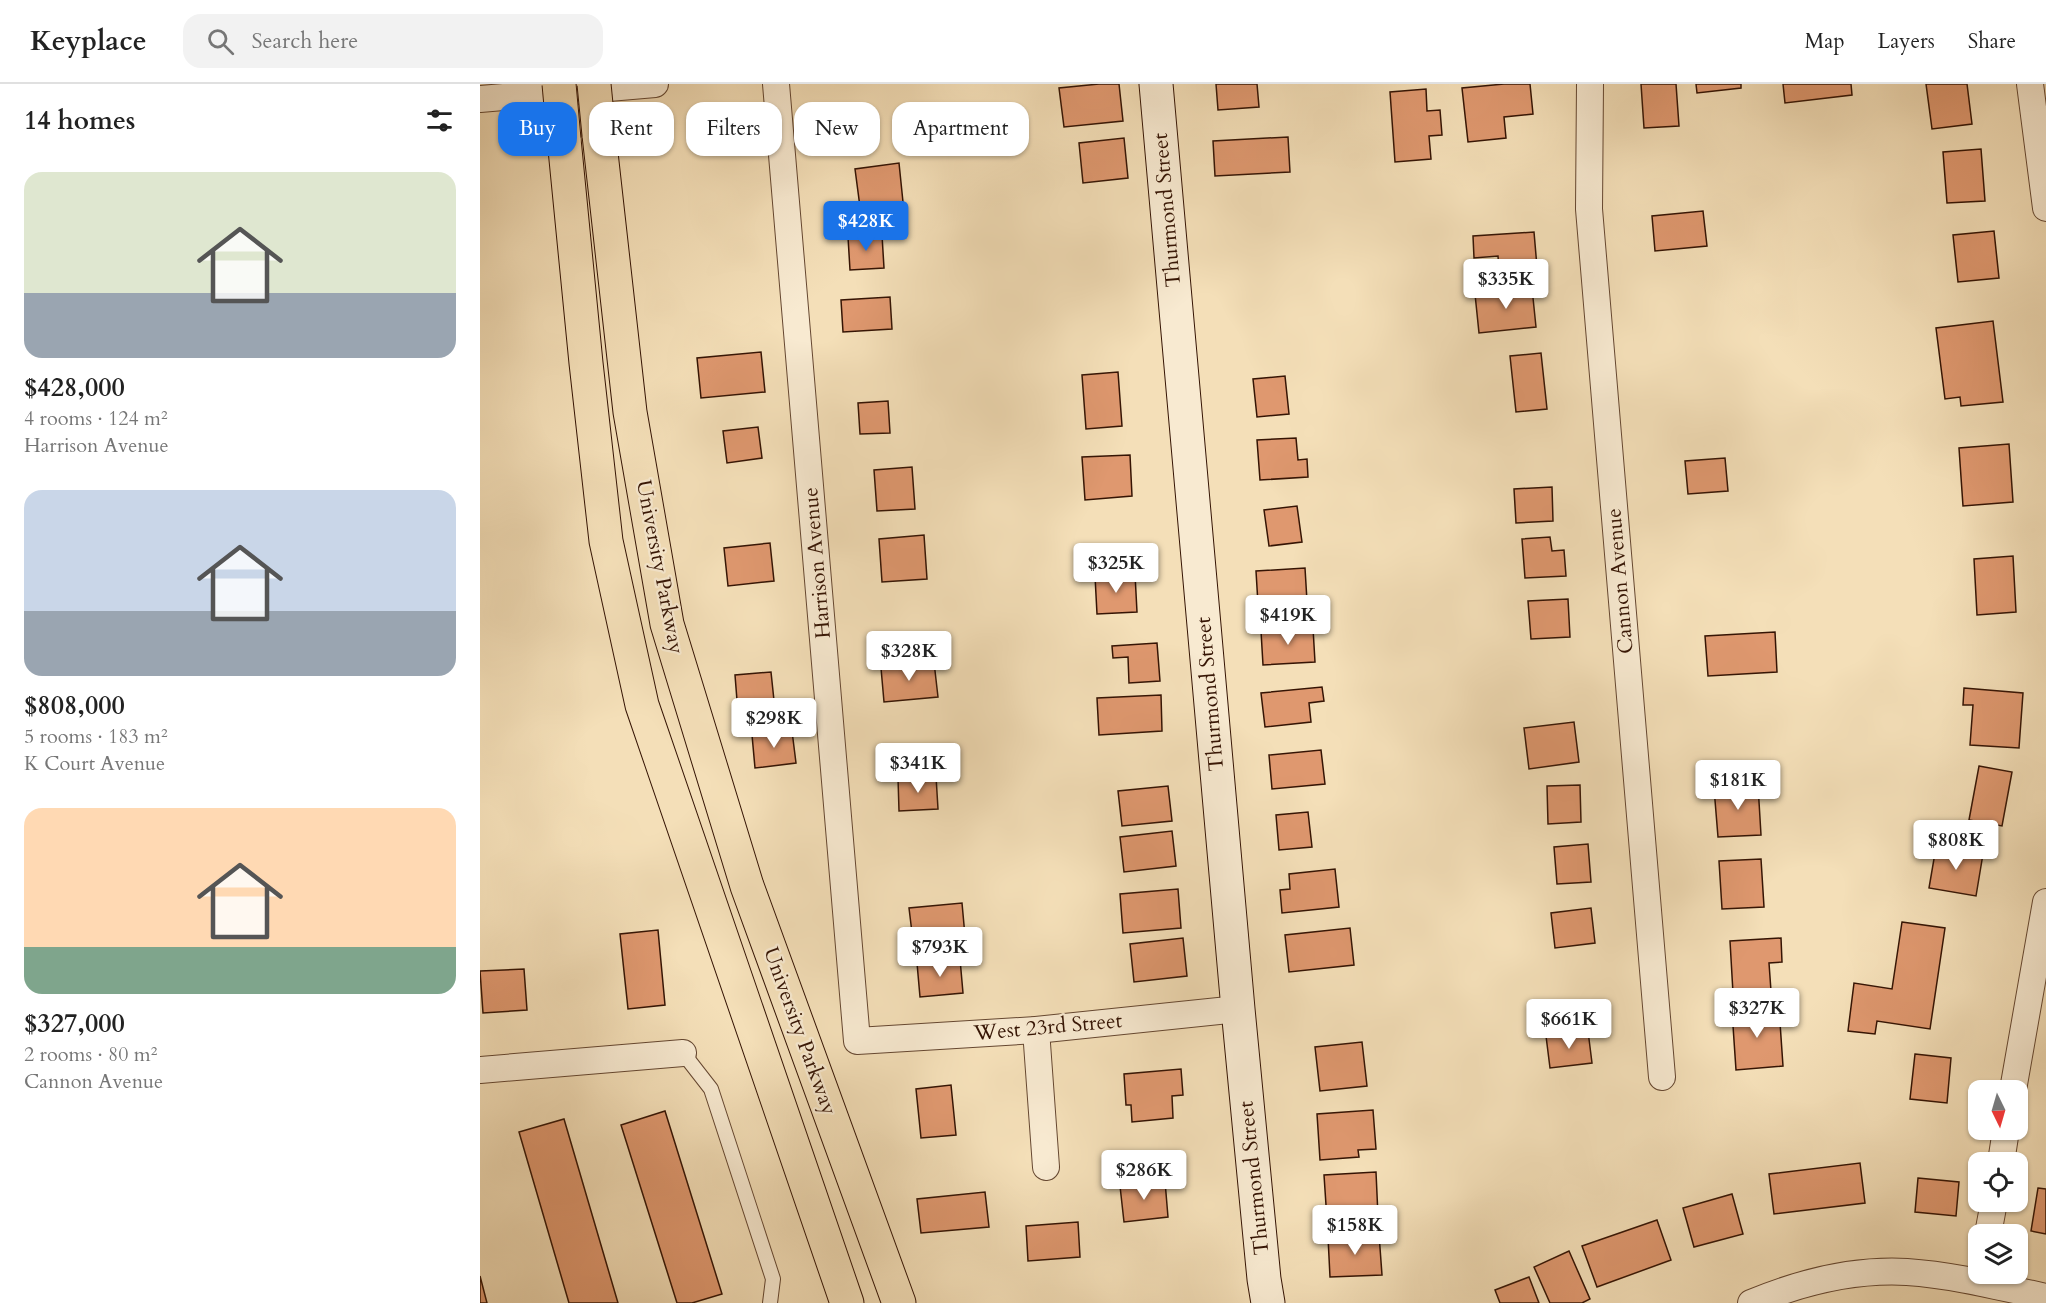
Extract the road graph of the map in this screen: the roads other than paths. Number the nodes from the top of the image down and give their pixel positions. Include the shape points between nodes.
1 (559, 84) edge
2 (594, 84) edge
3 (655, 84) edge
4 (776, 84) edge
5 (1156, 84) edge
6 (1590, 84) edge
7 (2030, 84) edge
8 (480, 99) edge
9 (2046, 208) edge
10 (2046, 902) edge
11 (1238, 1009) junction
12 (1036, 1030) junction
13 (857, 1041) joint
14 (683, 1053) joint
15 (480, 1070) edge
16 (1662, 1077) dead end
17 (2015, 1080) edge
18 (1046, 1167) dead end
19 (1968, 1277) edge
20 (2002, 1284) edge
21 (2046, 1297) edge
22 (770, 1303) edge
23 (847, 1303) edge
24 (899, 1303) edge
25 (1268, 1303) edge
26 (1751, 1303) edge

1 - 23 main road, University Parkway, bridge via 606,541 642,705
2 - 24 main road, University Parkway, bridge via 630,412 668,624 747,886
3 - 8 street
4 - 13 street, Harrison Avenue
5 - 11 street, Thurmond Street
6 - 16 street, Cannon Avenue via 1589,209
7 - 9 street
10 - 17 street
11 - 12 street, West 23rd Street
11 - 25 street, Thurmond Street
12 - 13 street, West 23rd Street
12 - 18 street
14 - 15 street
14 - 22 lane via 711,1089 773,1279
19 - 26 street via 1906,1272 1857,1274 1808,1282
20 - 21 street

